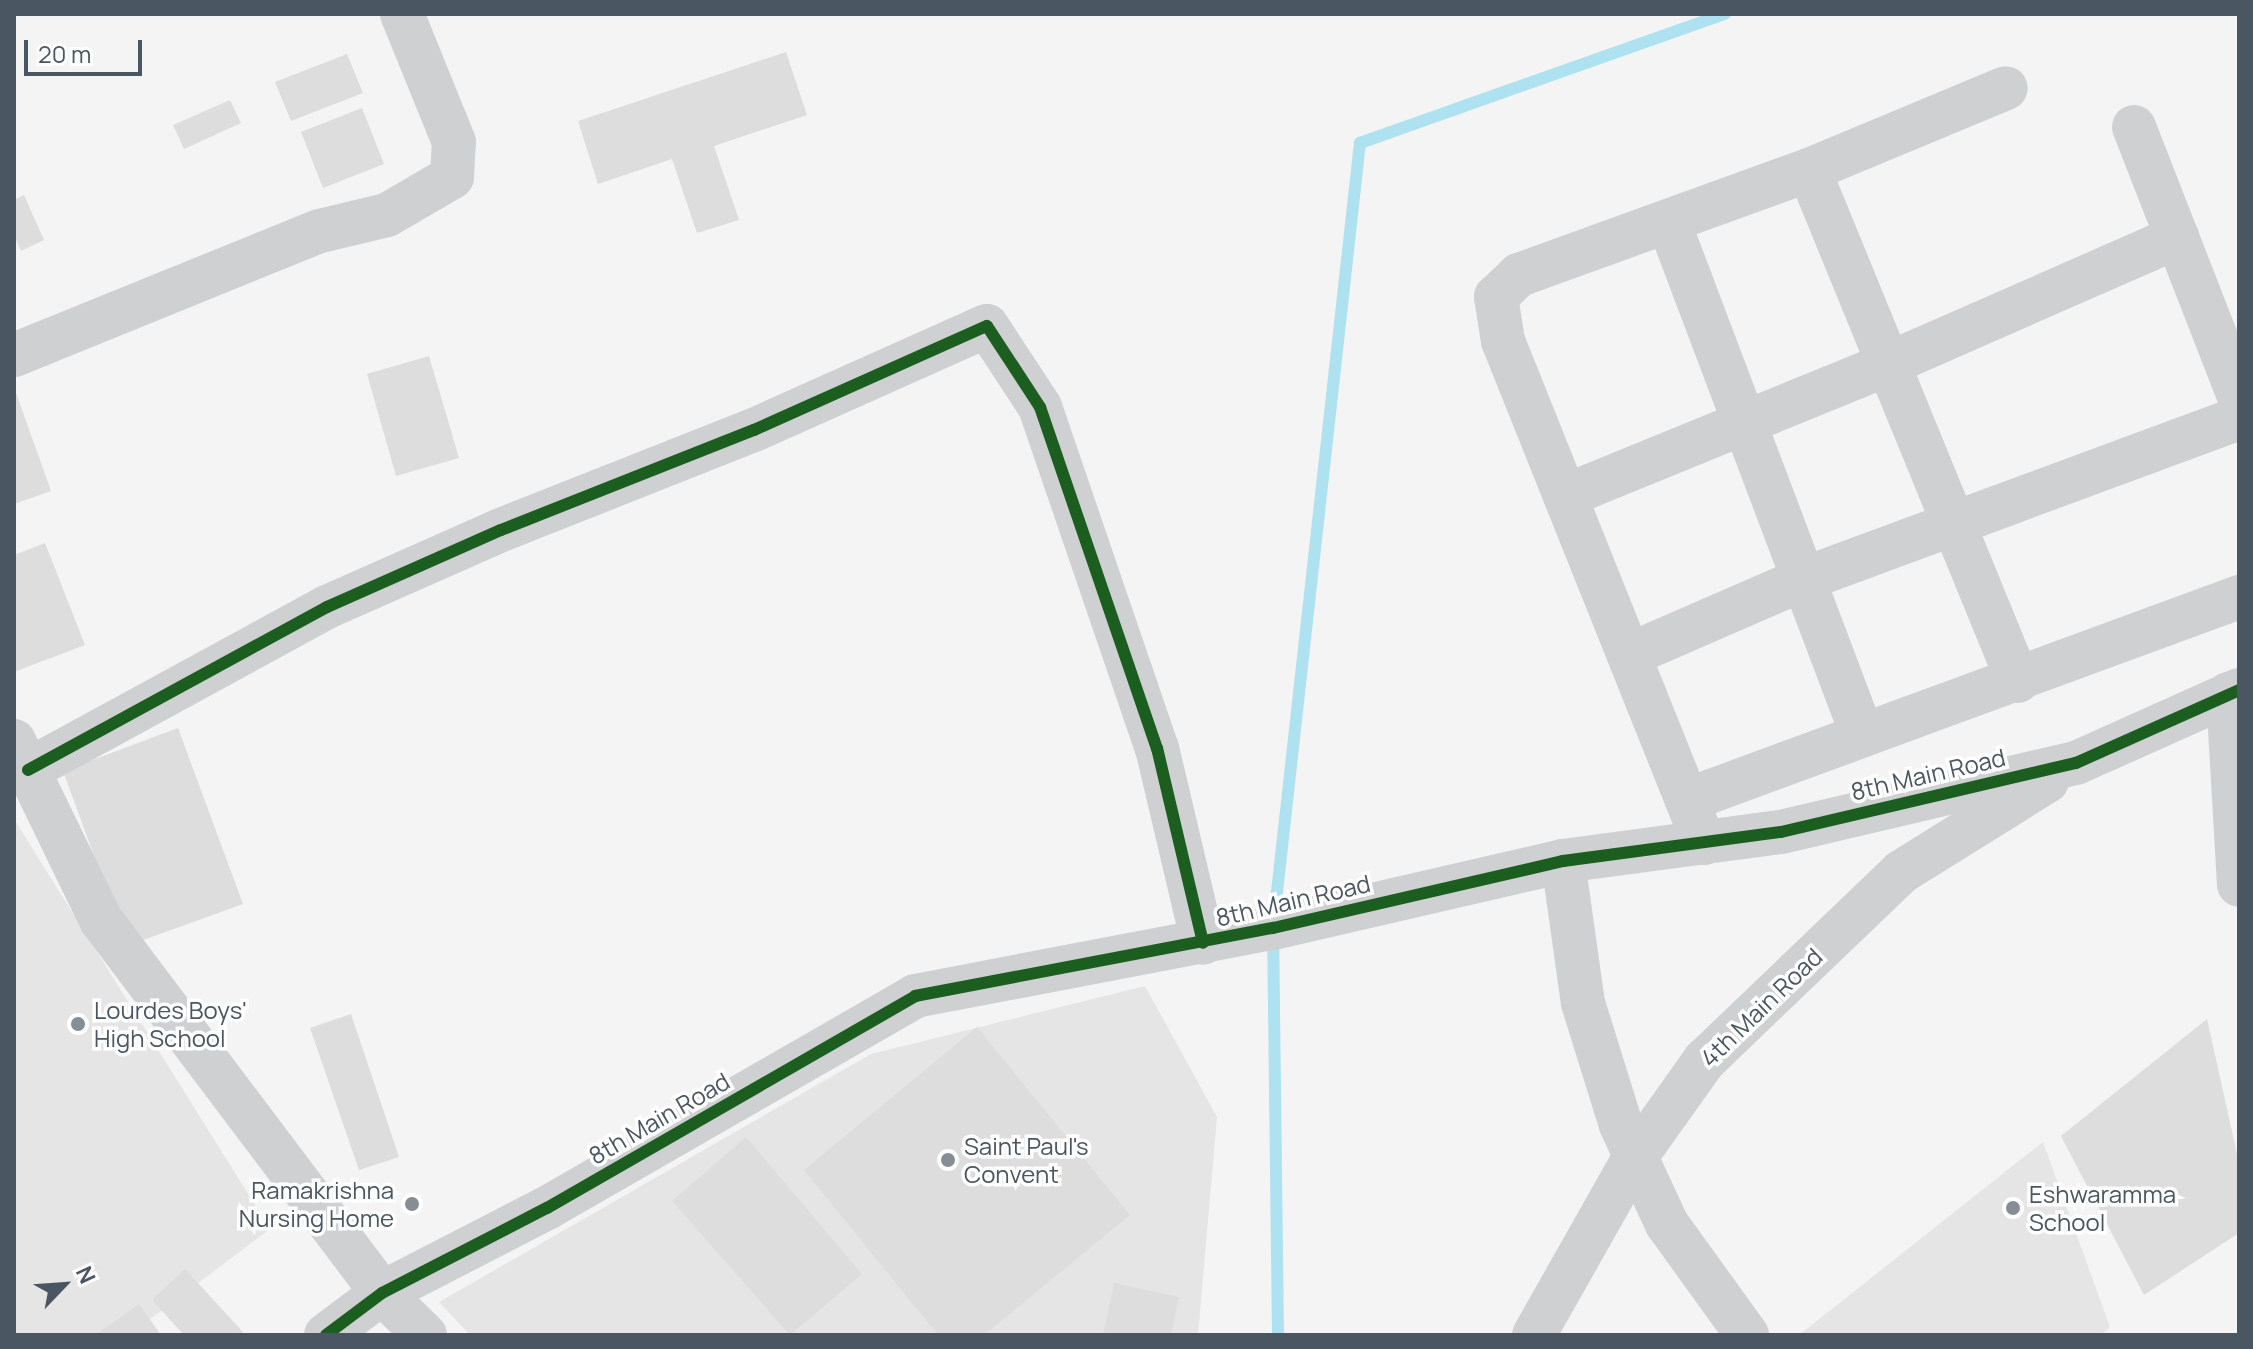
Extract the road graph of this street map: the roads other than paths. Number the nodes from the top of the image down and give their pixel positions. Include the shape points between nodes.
1 (402, 14) edge
2 (2006, 88) dead end
3 (2134, 127) dead end
4 (1809, 170) junction
5 (1669, 223) junction
6 (2177, 237) junction
7 (14, 355) edge
8 (1888, 364) junction
9 (2239, 397) edge
10 (2239, 418) edge
11 (1744, 420) junction
12 (1565, 496) junction
13 (1955, 527) junction
14 (1804, 579) junction
15 (2239, 597) edge
16 (1629, 655) junction
17 (2018, 681) junction
18 (2233, 692) edge
19 (1862, 734) junction
20 (21, 756) edge
21 (2076, 763) junction
22 (1687, 800) junction
23 (1704, 843) junction
24 (1563, 861) junction
25 (2239, 885) edge
26 (1203, 943) junction
27 (1636, 1156) junction
28 (382, 1293) junction
29 (326, 1335) edge
30 (425, 1335) edge
31 (1534, 1335) edge
32 (1747, 1335) edge

1 - 7 street via 454,142 452,177 387,215 320,231
2 - 4 street
3 - 6 street
4 - 5 street
4 - 8 street
5 - 11 street
5 - 12 street via 1519,275 1496,297 1503,341
6 - 8 street
6 - 9 street
8 - 11 street
8 - 13 street
10 - 13 street
11 - 12 street
11 - 14 street
12 - 16 street
13 - 14 street
13 - 17 street
14 - 16 street
14 - 19 street
15 - 17 street
16 - 22 street
17 - 19 street
18 - 21 street, 8th Main Road
18 - 25 street
19 - 22 street
20 - 26 street via 327,607 501,530 754,430 987,326 1040,407 1157,748
20 - 28 street via 101,920
21 - 23 street, 8th Main Road via 1781,832
21 - 27 street, 4th Main Road via 1901,872 1704,1061
22 - 23 street
23 - 24 street, 8th Main Road
24 - 26 street, 8th Main Road
24 - 27 street via 1583,1003
26 - 28 street, 8th Main Road via 915,996 547,1208
27 - 31 street, 4th Main Road
27 - 32 street via 1667,1224
28 - 29 street, 8th Main Road
28 - 30 street

